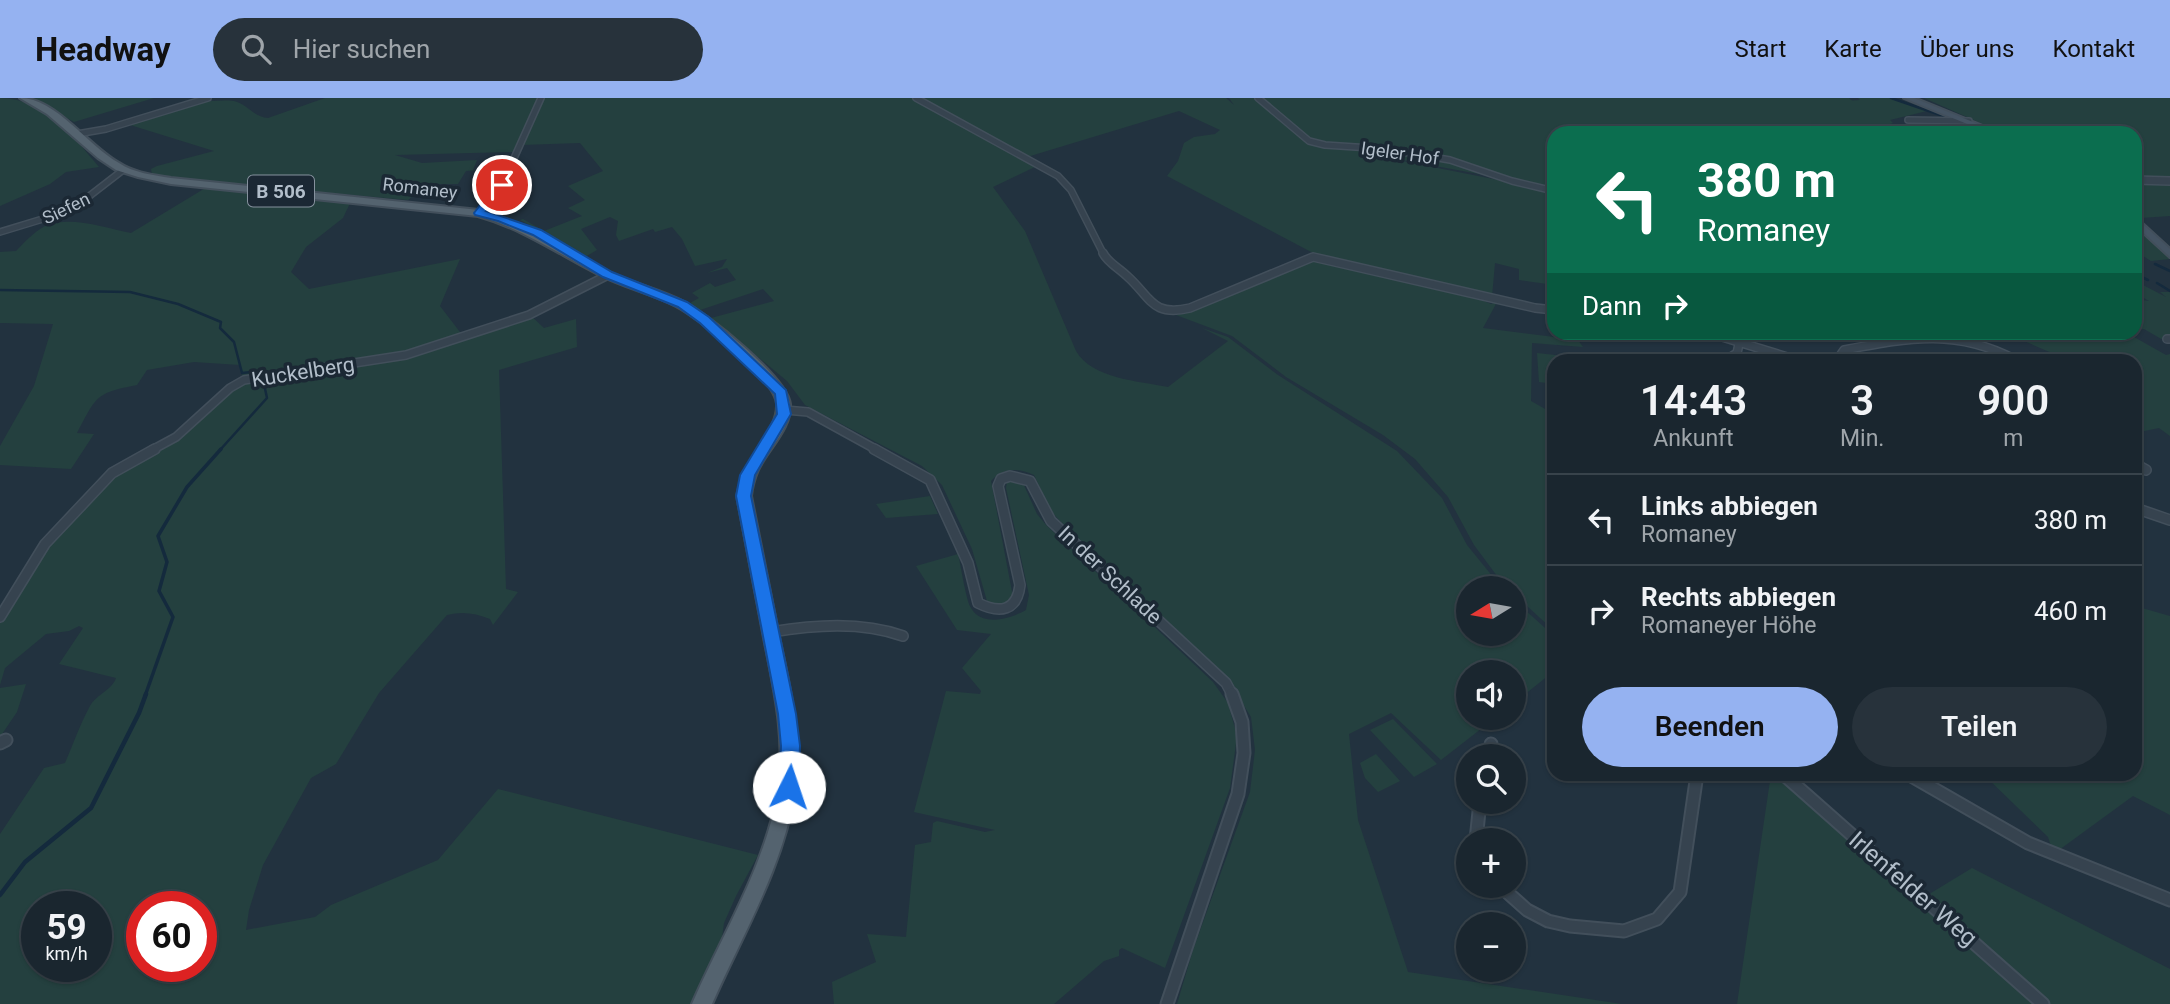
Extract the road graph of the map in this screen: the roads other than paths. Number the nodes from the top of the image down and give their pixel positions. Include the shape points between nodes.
1 (24, 98) edge
2 (208, 98) edge
3 (541, 98) edge
4 (916, 98) edge
5 (1258, 98) edge
6 (1908, 98) edge
7 (1908, 120) dead end
8 (1969, 121) junction
9 (1980, 126) edge
10 (78, 134) junction
11 (123, 170) junction
12 (2142, 180) edge
13 (2170, 181) edge
14 (1547, 189) edge
15 (479, 213) junction
16 (2142, 227) edge
17 (0, 232) edge
18 (2170, 254) edge
19 (608, 275) junction
20 (1547, 309) edge
21 (1728, 340) edge
22 (1915, 340) edge
23 (1967, 340) edge
24 (1739, 344) junction
25 (1735, 354) edge
26 (1775, 354) edge
27 (1841, 354) edge
28 (2006, 354) edge
29 (785, 410) junction
30 (2142, 468) edge
31 (2146, 470) dead end
32 (2142, 510) edge
33 (2170, 520) edge
34 (0, 617) edge
35 (771, 632) junction
36 (903, 636) dead end
37 (1696, 781) edge
38 (1791, 781) edge
39 (1920, 781) edge
40 (1514, 898) edge
41 (2170, 900) edge
42 (702, 1004) edge
43 (1167, 1004) edge
44 (2043, 1004) edge

1 - 10 main road, B 506 via 44,106
2 - 10 street via 106,130
3 - 15 street via 502,185
4 - 20 street via 1063,181 1106,260 1129,277 1157,309 1173,312 1190,307 1313,257
5 - 14 street, Igeler Hof via 1309,141 1450,160
6 - 8 main road
7 - 8 street
8 - 9 main road
10 - 11 main road, B 506
11 - 15 main road, Romaney / B 506 via 171,181
11 - 17 street, Siefen via 65,211
12 - 13 street
15 - 19 main road, Romaney / B 506 via 537,233
16 - 18 main road
19 - 29 main road, Romaney / B 506 via 682,305 705,320 780,391
19 - 34 street, Kuckelberg via 529,314 406,355 244,380 176,437 112,473 45,544
21 - 24 street
22 - 27 street
23 - 28 street
24 - 25 street
24 - 26 street
29 - 35 main road via 744,489
29 - 43 street, In der Schlade via 808,412 930,480 968,563 978,603 989,610 1001,611 1020,598 998,486 1010,476 1030,481 1051,521 1226,683 1242,722 1244,753 1238,794
30 - 31 street
32 - 33 street
35 - 36 street via 812,626 890,630
35 - 42 main road via 790,737 787,797 771,854
37 - 40 street via 1680,892 1657,919 1624,931 1570,926 1527,910
38 - 44 street, Irlenfelder Weg
39 - 41 street via 2018,838

